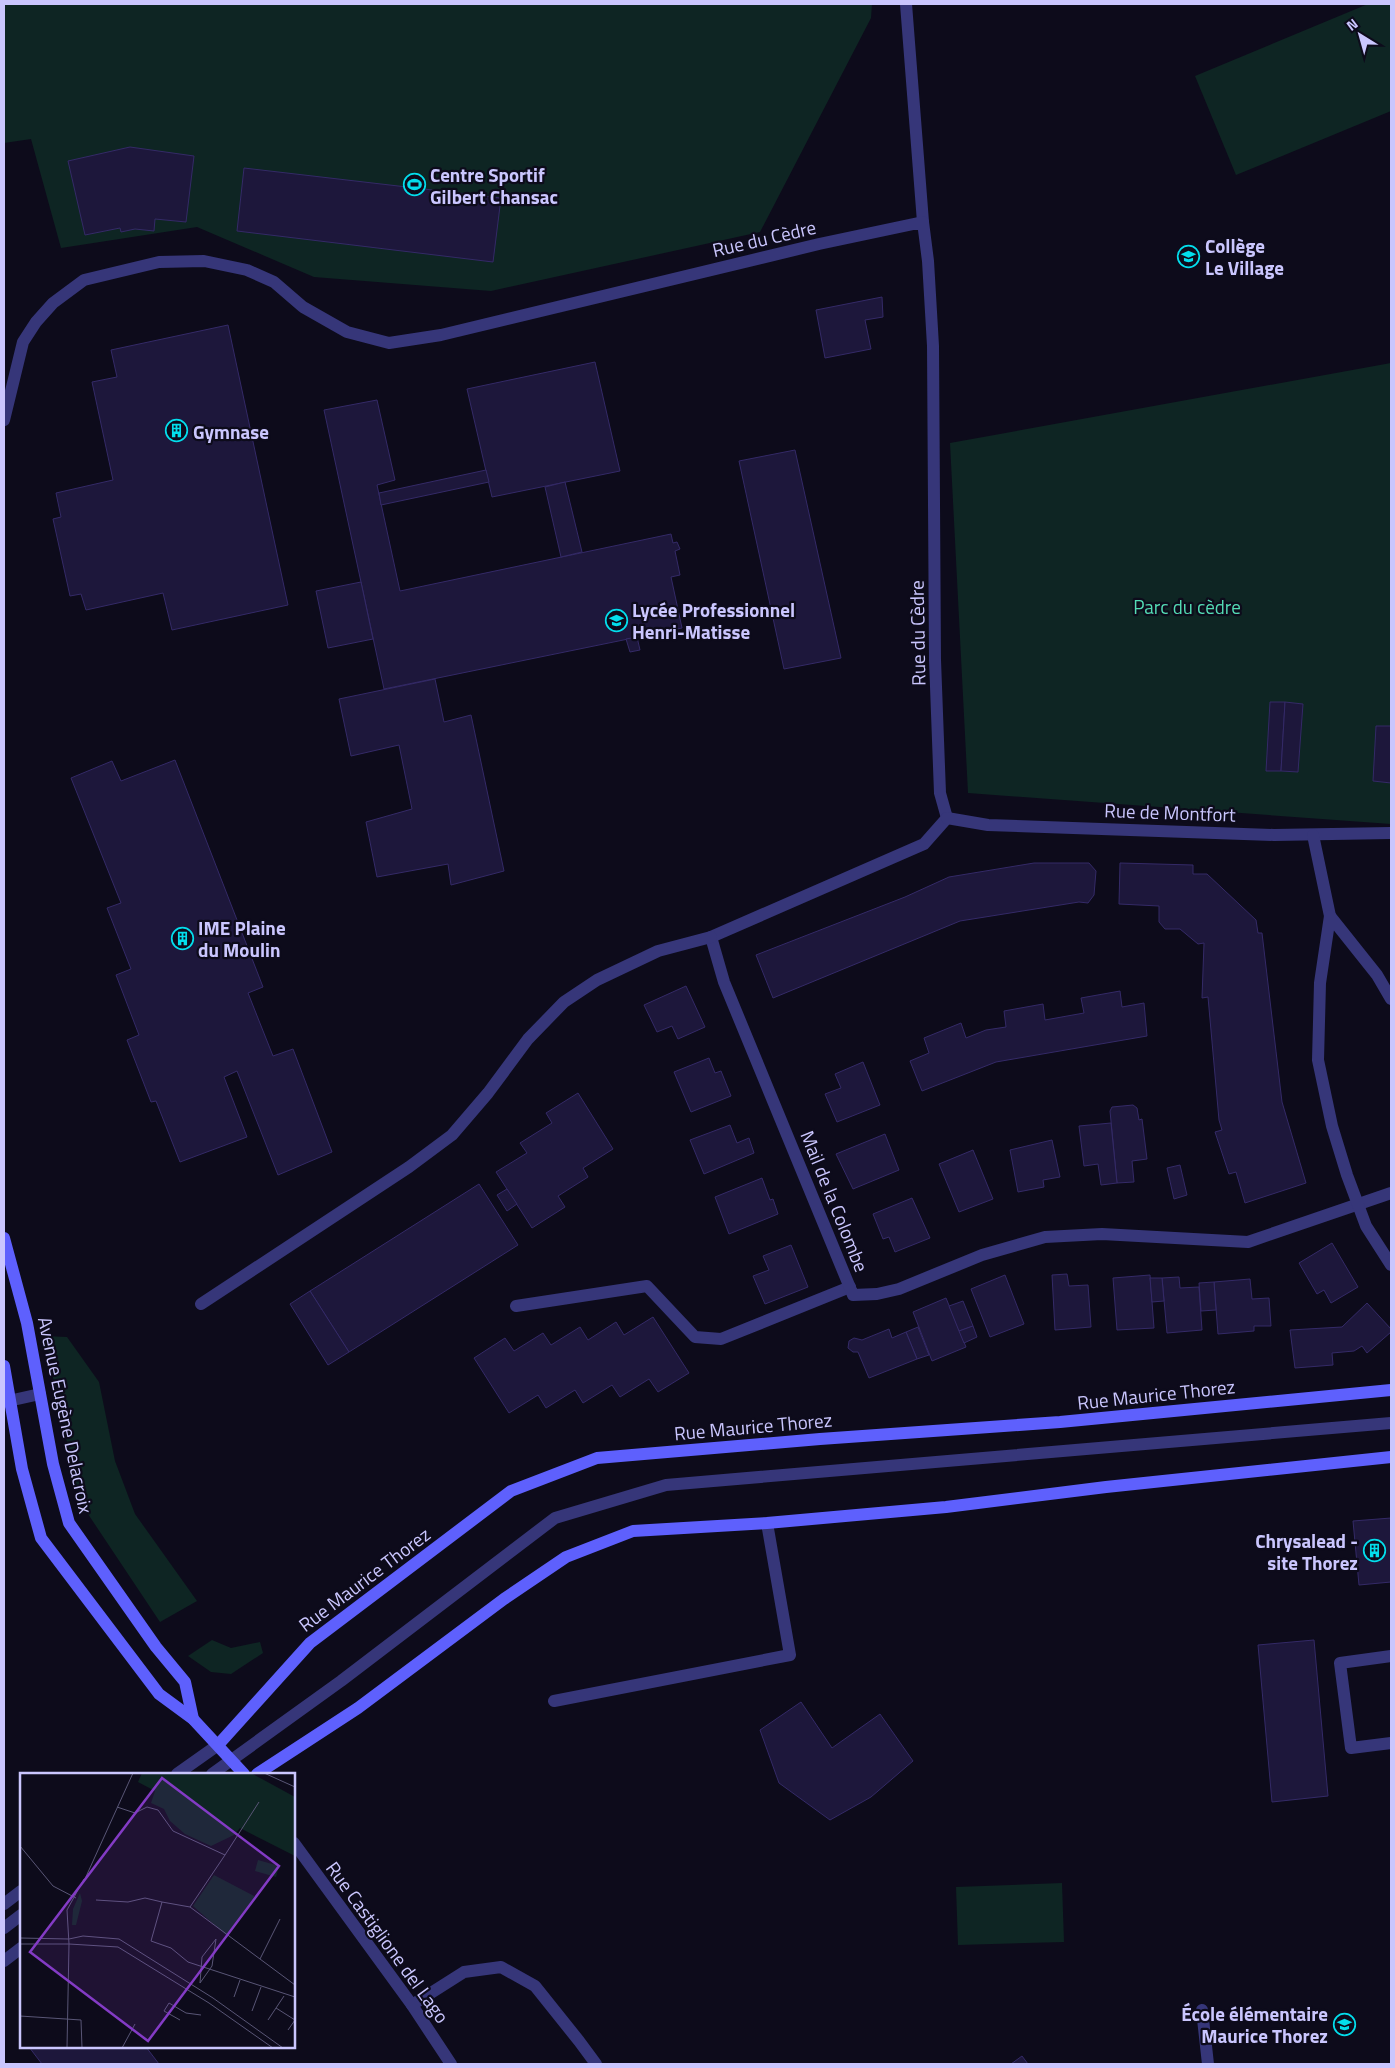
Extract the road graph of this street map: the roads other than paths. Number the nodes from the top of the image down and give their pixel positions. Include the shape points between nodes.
1 (906, 4) edge
2 (923, 222) junction
3 (4, 420) edge
4 (948, 818) junction
5 (1391, 833) edge
6 (1313, 835) junction
7 (1330, 916) junction
8 (711, 937) junction
9 (1391, 999) edge
10 (1391, 1193) edge
11 (1358, 1205) junction
12 (4, 1238) edge
13 (1391, 1265) edge
14 (850, 1287) junction
15 (201, 1304) dead end
16 (516, 1306) dead end
17 (4, 1366) edge
18 (1391, 1390) edge
19 (40, 1394) junction
20 (7, 1401) edge
21 (1391, 1423) edge
22 (1391, 1457) edge
23 (767, 1523) junction
24 (1391, 1656) edge
25 (554, 1701) dead end
26 (193, 1720) junction
27 (1391, 1743) edge
28 (218, 1745) junction
29 (232, 1760) junction
30 (178, 1773) edge
31 (213, 1773) edge
32 (243, 1773) edge
33 (259, 1773) edge
34 (295, 1844) edge
35 (20, 1892) edge
36 (4, 1904) edge
37 (20, 1916) edge
38 (4, 1928) edge
39 (20, 1949) edge
40 (4, 1961) edge
41 (412, 2005) junction
42 (1202, 2010) dead end
43 (451, 2064) edge
44 (596, 2064) edge
45 (1208, 2064) edge

1 - 2 street
2 - 3 street, Rue du Cèdre via 441,335 390,343 332,325 274,282 247,270 204,261 159,262 84,280 53,304 23,342
2 - 4 street, Rue du Cèdre via 933,346 935,660 940,793
4 - 6 street, Rue de Montfort via 988,825
4 - 8 street via 924,844
5 - 6 street, Rue de Montfort
6 - 7 street
7 - 9 street via 1377,975
7 - 11 street via 1320,983 1318,1060 1332,1126
8 - 14 street, Mail de la Colombe via 724,982
8 - 15 street via 658,951 597,980 564,1002 528,1039 452,1135 409,1167
10 - 11 street, Mail de la Colombe
11 - 13 street via 1366,1226
11 - 14 street, Mail de la Colombe via 1248,1242 1102,1234 1045,1237 982,1255 900,1289 854,1295
12 - 19 main road, Avenue Eugène Delacroix via 27,1322
14 - 16 street via 721,1339 695,1336 647,1286
17 - 20 main road
18 - 28 main road, Rue Maurice Thorez via 1060,1422 597,1458 511,1491 316,1638
19 - 20 street
19 - 26 main road, Avenue Eugène Delacroix via 53,1464 69,1523 156,1647 185,1682
20 - 26 main road via 41,1538 159,1694
21 - 29 street via 666,1485 555,1518
22 - 23 main road via 946,1507
23 - 25 street via 790,1655
23 - 33 main road via 633,1531 566,1557 358,1708
24 - 27 street via 1340,1664 1351,1748
26 - 28 main road
28 - 29 main road
28 - 30 street
29 - 31 street
29 - 32 main road
34 - 41 street, Rue Castiglione del Lago
35 - 36 street
37 - 38 street
39 - 40 street
41 - 43 street, Rue Castiglione del Lago
41 - 44 street via 464,1972 501,1967 535,1986
42 - 45 street

